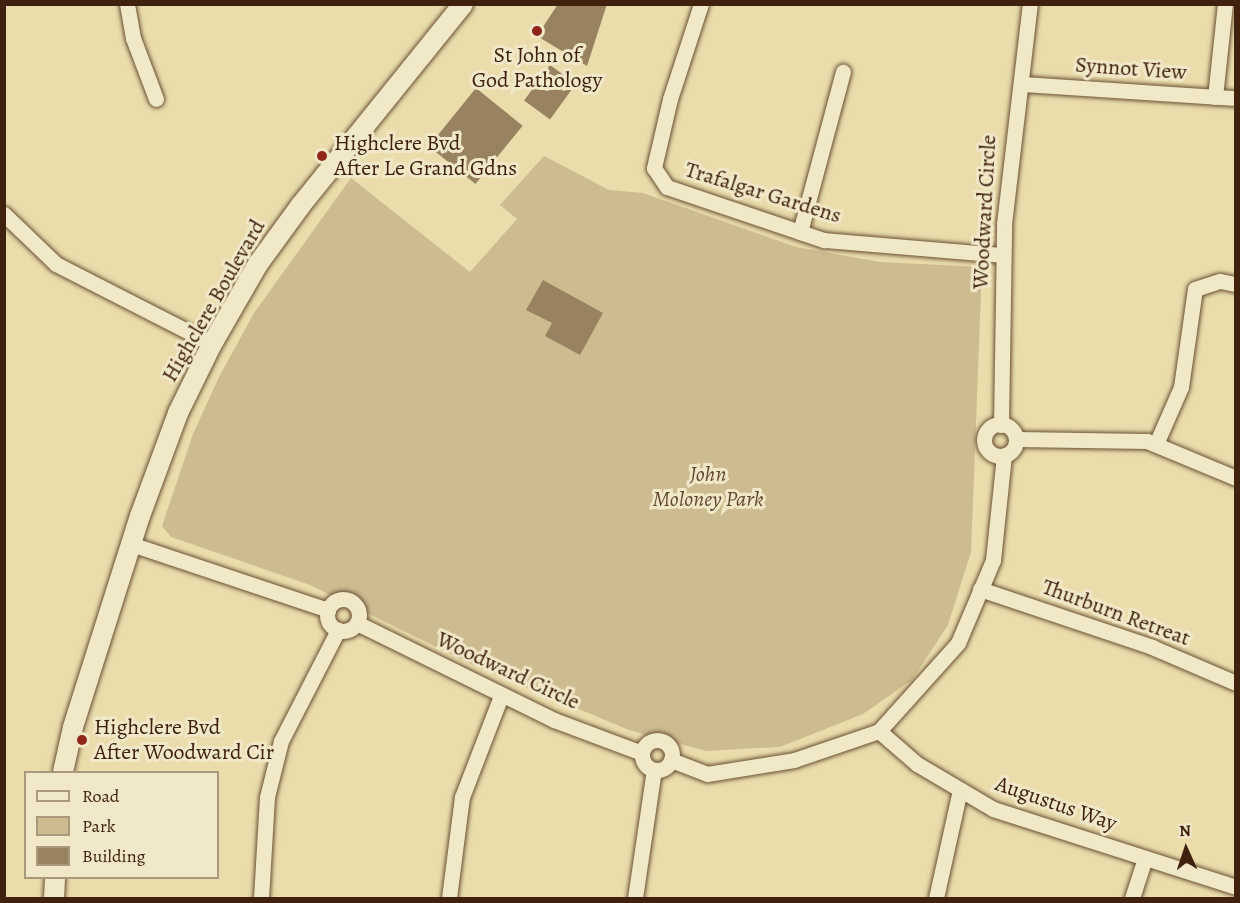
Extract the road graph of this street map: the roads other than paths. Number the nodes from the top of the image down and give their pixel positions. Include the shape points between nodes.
1 (127, 4) edge
2 (463, 4) edge
3 (701, 4) edge
4 (1029, 4) edge
5 (1225, 4) edge
6 (843, 72) dead end
7 (1023, 84) junction
8 (1215, 97) junction
9 (1236, 98) edge
10 (156, 99) dead end
11 (4, 214) edge
12 (800, 232) junction
13 (1002, 255) junction
14 (1236, 284) edge
15 (212, 344) junction
16 (1001, 424) junction
17 (1016, 439) junction
18 (1156, 444) junction
19 (1004, 456) junction
20 (1236, 478) edge
21 (131, 544) junction
22 (980, 589) junction
23 (328, 610) junction
24 (357, 623) junction
25 (338, 630) junction
26 (1236, 682) edge
27 (501, 696) junction
28 (879, 731) junction
29 (642, 753) junction
30 (671, 760) junction
31 (654, 770) junction
32 (63, 771) edge
33 (960, 790) junction
34 (1145, 858) junction
35 (55, 879) edge
36 (1236, 887) edge
37 (54, 898) edge
38 (261, 898) edge
39 (449, 898) edge
40 (635, 898) edge
41 (936, 898) edge
42 (1132, 898) edge

1 - 10 street via 133,38
2 - 15 street, Highclere Boulevard via 301,204 258,264
3 - 12 street, Trafalgar Gardens via 670,99 654,168 667,187
4 - 7 street, Woodward Circle
5 - 8 street
6 - 12 street
7 - 8 street, Synnot View
7 - 13 street, Woodward Circle via 1013,121
8 - 9 street, Synnot View
11 - 15 street via 56,264
12 - 13 street, Trafalgar Gardens via 824,240
13 - 16 street, Woodward Circle
14 - 18 street via 1220,281 1196,289 1181,387
15 - 21 street, Highclere Boulevard via 178,413
16 - 17 street
16 - 19 street via 986,431 983,442 988,452
17 - 18 street
17 - 19 street via 1013,449
18 - 20 street
19 - 22 street via 993,560
21 - 23 street
21 - 32 street, Highclere Boulevard via 73,727
22 - 26 street, Thurburn Retreat via 1152,646
22 - 28 street via 958,643
23 - 24 street via 338,600 351,601 359,611
23 - 25 street via 329,622
24 - 25 street via 349,630
24 - 27 street, Woodward Circle
25 - 38 street via 281,741 267,797
27 - 29 street, Woodward Circle
27 - 39 street via 462,797
28 - 30 street via 794,760 707,774
28 - 33 street, Augustus Way via 917,764
29 - 30 street via 650,742 662,741 671,749
29 - 31 street via 645,764
30 - 31 street via 665,768
31 - 40 street
33 - 34 street, Augustus Way via 993,809
33 - 41 street
34 - 36 street, Augustus Way
34 - 42 street
35 - 37 street

